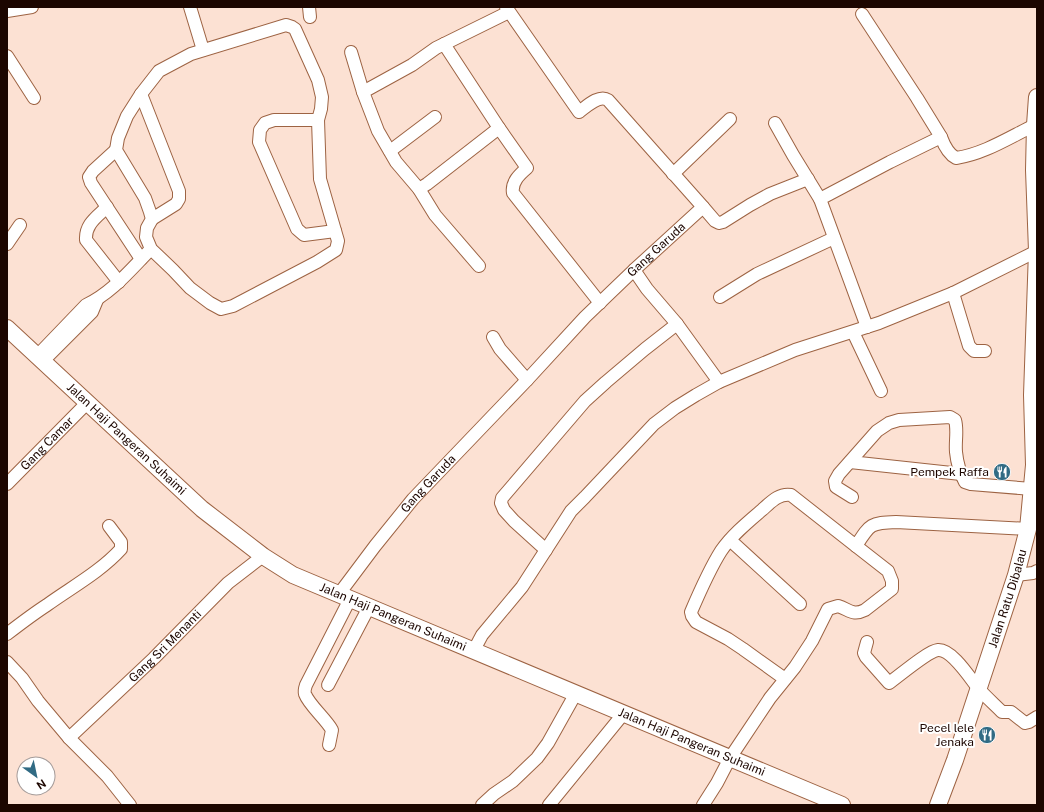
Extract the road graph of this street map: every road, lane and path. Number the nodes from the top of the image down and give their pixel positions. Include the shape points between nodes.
1 (32, 7) edge
2 (190, 7) edge
3 (507, 10) edge
4 (7, 11) edge
5 (862, 14) dead end
6 (444, 44) junction
7 (203, 50) junction
8 (351, 52) dead end
9 (7, 56) edge
10 (363, 92) junction
11 (141, 94) junction
12 (1037, 96) edge
13 (34, 98) dead end
14 (435, 117) dead end
15 (730, 119) dead end
16 (318, 120) junction
17 (775, 123) dead end
18 (1035, 125) junction
19 (499, 128) junction
20 (941, 137) junction
21 (116, 150) junction
22 (390, 151) junction
23 (673, 174) junction
24 (808, 179) junction
25 (419, 189) junction
26 (820, 199) junction
27 (107, 207) junction
28 (702, 207) junction
29 (152, 219) junction
30 (20, 225) dead end
31 (335, 231) junction
32 (834, 238) junction
33 (7, 244) edge
34 (151, 249) junction
35 (1037, 251) edge
36 (142, 259) junction
37 (479, 266) dead end
38 (1037, 269) edge
39 (634, 270) junction
40 (119, 282) junction
41 (953, 293) junction
42 (720, 297) dead end
43 (600, 303) junction
44 (677, 324) junction
45 (867, 327) junction
46 (7, 328) edge
47 (853, 332) junction
48 (493, 337) dead end
49 (985, 351) dead end
50 (40, 359) junction
51 (527, 380) junction
52 (720, 382) junction
53 (881, 392) dead end
54 (87, 403) junction
55 (850, 462) junction
56 (1035, 465) edge
57 (961, 474) junction
58 (7, 484) edge
59 (1032, 489) junction
60 (852, 496) dead end
61 (109, 526) dead end
62 (1028, 529) junction
63 (730, 540) junction
64 (856, 546) junction
65 (546, 550) junction
66 (263, 556) junction
67 (1037, 571) edge
68 (1016, 575) junction
69 (344, 597) junction
70 (800, 604) dead end
71 (369, 607) junction
72 (7, 634) edge
73 (867, 642) dead end
74 (474, 650) junction
75 (9, 668) edge
76 (785, 679) junction
77 (328, 685) dead end
78 (978, 689) junction
79 (576, 693) junction
80 (624, 713) junction
81 (1037, 717) edge
82 (69, 738) junction
83 (329, 745) dead end
84 (730, 758) junction
85 (130, 805) edge
86 (482, 805) edge
87 (549, 805) edge
88 (704, 805) edge
89 (842, 805) edge
90 (938, 805) edge

1 - 4 street
2 - 7 street
3 - 6 street
3 - 23 street via 579,112 600,98 605,98
5 - 20 street
6 - 10 street
6 - 19 street
7 - 11 street via 159,71
7 - 16 street via 286,25 292,27 318,80 322,96
8 - 10 street
9 - 13 street
10 - 22 street via 378,132
11 - 21 street via 127,116
11 - 29 street via 179,191 176,204
12 - 18 main road, Jalan Ratu Dibalau
14 - 22 street
15 - 23 street
16 - 31 street via 320,179
16 - 31 street via 274,120 265,123 260,130 259,142 297,229 304,235
17 - 24 street
18 - 20 street via 966,157 956,158 950,154
18 - 35 main road, Jalan Ratu Dibalau
19 - 25 street
19 - 43 street via 527,168 514,182 513,193
20 - 26 street
21 - 27 street via 89,177
21 - 29 street via 144,198
22 - 25 street
23 - 28 street
24 - 26 street
24 - 28 street via 770,194 723,222 715,221
25 - 37 street via 435,214
26 - 32 street
27 - 36 street
27 - 40 street via 88,226 86,240
28 - 39 street, Gang Garuda
29 - 34 street via 146,237
30 - 33 street
31 - 34 street via 338,241 336,250 233,306 222,309 190,288
32 - 42 street via 757,274
32 - 45 street
34 - 36 street
35 - 38 main road, Jalan Ratu Dibalau
35 - 41 street
36 - 40 street
38 - 56 main road, Jalan Ratu Dibalau via 1032,395
39 - 43 street, Gang Garuda
39 - 44 street
40 - 50 street via 97,300 92,312
41 - 45 street
41 - 49 street via 969,346 974,350
43 - 51 street, Gang Garuda
44 - 52 street
44 - 65 street via 586,401 502,498 504,510
45 - 47 street
46 - 50 main road, Jalan Haji Pangeran Suhaimi
47 - 52 street via 795,350
47 - 53 street
48 - 51 street via 500,350
50 - 54 main road, Jalan Haji Pangeran Suhaimi
51 - 69 street, Gang Garuda via 414,500 375,546
52 - 65 street via 675,408 654,424 571,511
54 - 58 street, Gang Camar
54 - 66 main road, Jalan Haji Pangeran Suhaimi via 202,509
55 - 57 street
55 - 57 street via 877,431 889,423 899,420 950,418 956,426 956,452
55 - 60 street via 835,481 836,487
56 - 59 main road, Jalan Ratu Dibalau
57 - 59 street via 965,482 971,484
59 - 62 main road, Jalan Ratu Dibalau
61 - 72 street via 120,542 121,549 111,560
62 - 64 street via 878,523 866,531
62 - 68 main road, Jalan Ratu Dibalau
63 - 64 street via 775,498 787,494
63 - 70 street
63 - 76 street via 708,575 691,612 692,616 696,622 738,646
64 - 76 street via 888,571 892,588 861,613 856,614 838,606 828,609 812,641
65 - 74 street via 522,587 482,635
66 - 69 main road, Jalan Haji Pangeran Suhaimi via 293,575
66 - 82 street, Gang Sri Menanti via 228,583 154,658
67 - 68 street
68 - 78 main road, Jalan Ratu Dibalau
69 - 71 main road, Jalan Haji Pangeran Suhaimi
69 - 83 street, Gang Garuda via 304,690 332,730
71 - 74 main road, Jalan Haji Pangeran Suhaimi
71 - 77 street
73 - 78 street via 864,653 889,683 913,664 935,651 942,650 961,666
74 - 79 main road, Jalan Haji Pangeran Suhaimi
75 - 82 street via 22,678
76 - 84 street
78 - 81 street via 1002,712 1011,712 1025,722
78 - 90 main road, Jalan Ratu Dibalau
79 - 80 main road, Jalan Haji Pangeran Suhaimi
79 - 86 street via 537,758
80 - 84 main road, Jalan Haji Pangeran Suhaimi
80 - 87 street
82 - 85 street via 107,776
84 - 88 street
84 - 89 main road, Jalan Haji Pangeran Suhaimi

